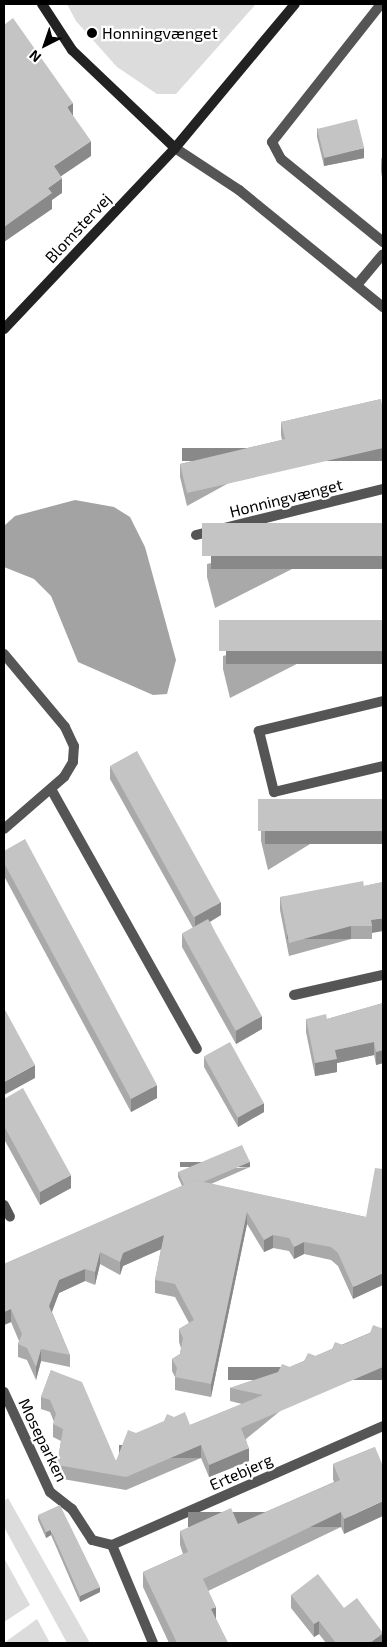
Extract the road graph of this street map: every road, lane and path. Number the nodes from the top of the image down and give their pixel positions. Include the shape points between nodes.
1 (42, 4) edge
2 (295, 4) edge
3 (381, 4) edge
4 (174, 148) junction
5 (383, 242) edge
6 (383, 254) edge
7 (357, 285) junction
8 (383, 307) edge
9 (4, 329) edge
10 (383, 489) edge
11 (196, 535) dead end
12 (4, 654) edge
13 (383, 701) edge
14 (383, 766) edge
15 (51, 789) junction
16 (4, 829) edge
17 (383, 975) edge
18 (294, 995) dead end
19 (197, 1049) dead end
20 (4, 1205) edge
21 (10, 1217) dead end
22 (4, 1392) edge
23 (383, 1426) edge
24 (112, 1546) junction
25 (153, 1643) edge

1 - 4 street via 72,50
2 - 4 street, Blomstervej
3 - 5 street via 272,142 281,159
4 - 7 street via 240,190
4 - 9 street, Blomstervej
6 - 7 street
7 - 8 street
10 - 11 street, Honningvænget
12 - 15 street via 65,727 74,746 73,762
13 - 14 street via 259,731 274,792
15 - 16 street
15 - 19 street
17 - 18 street
20 - 21 street
22 - 24 street, Moseparken via 50,1492 72,1508 92,1540
23 - 24 street, Ertebjerg
24 - 25 street

